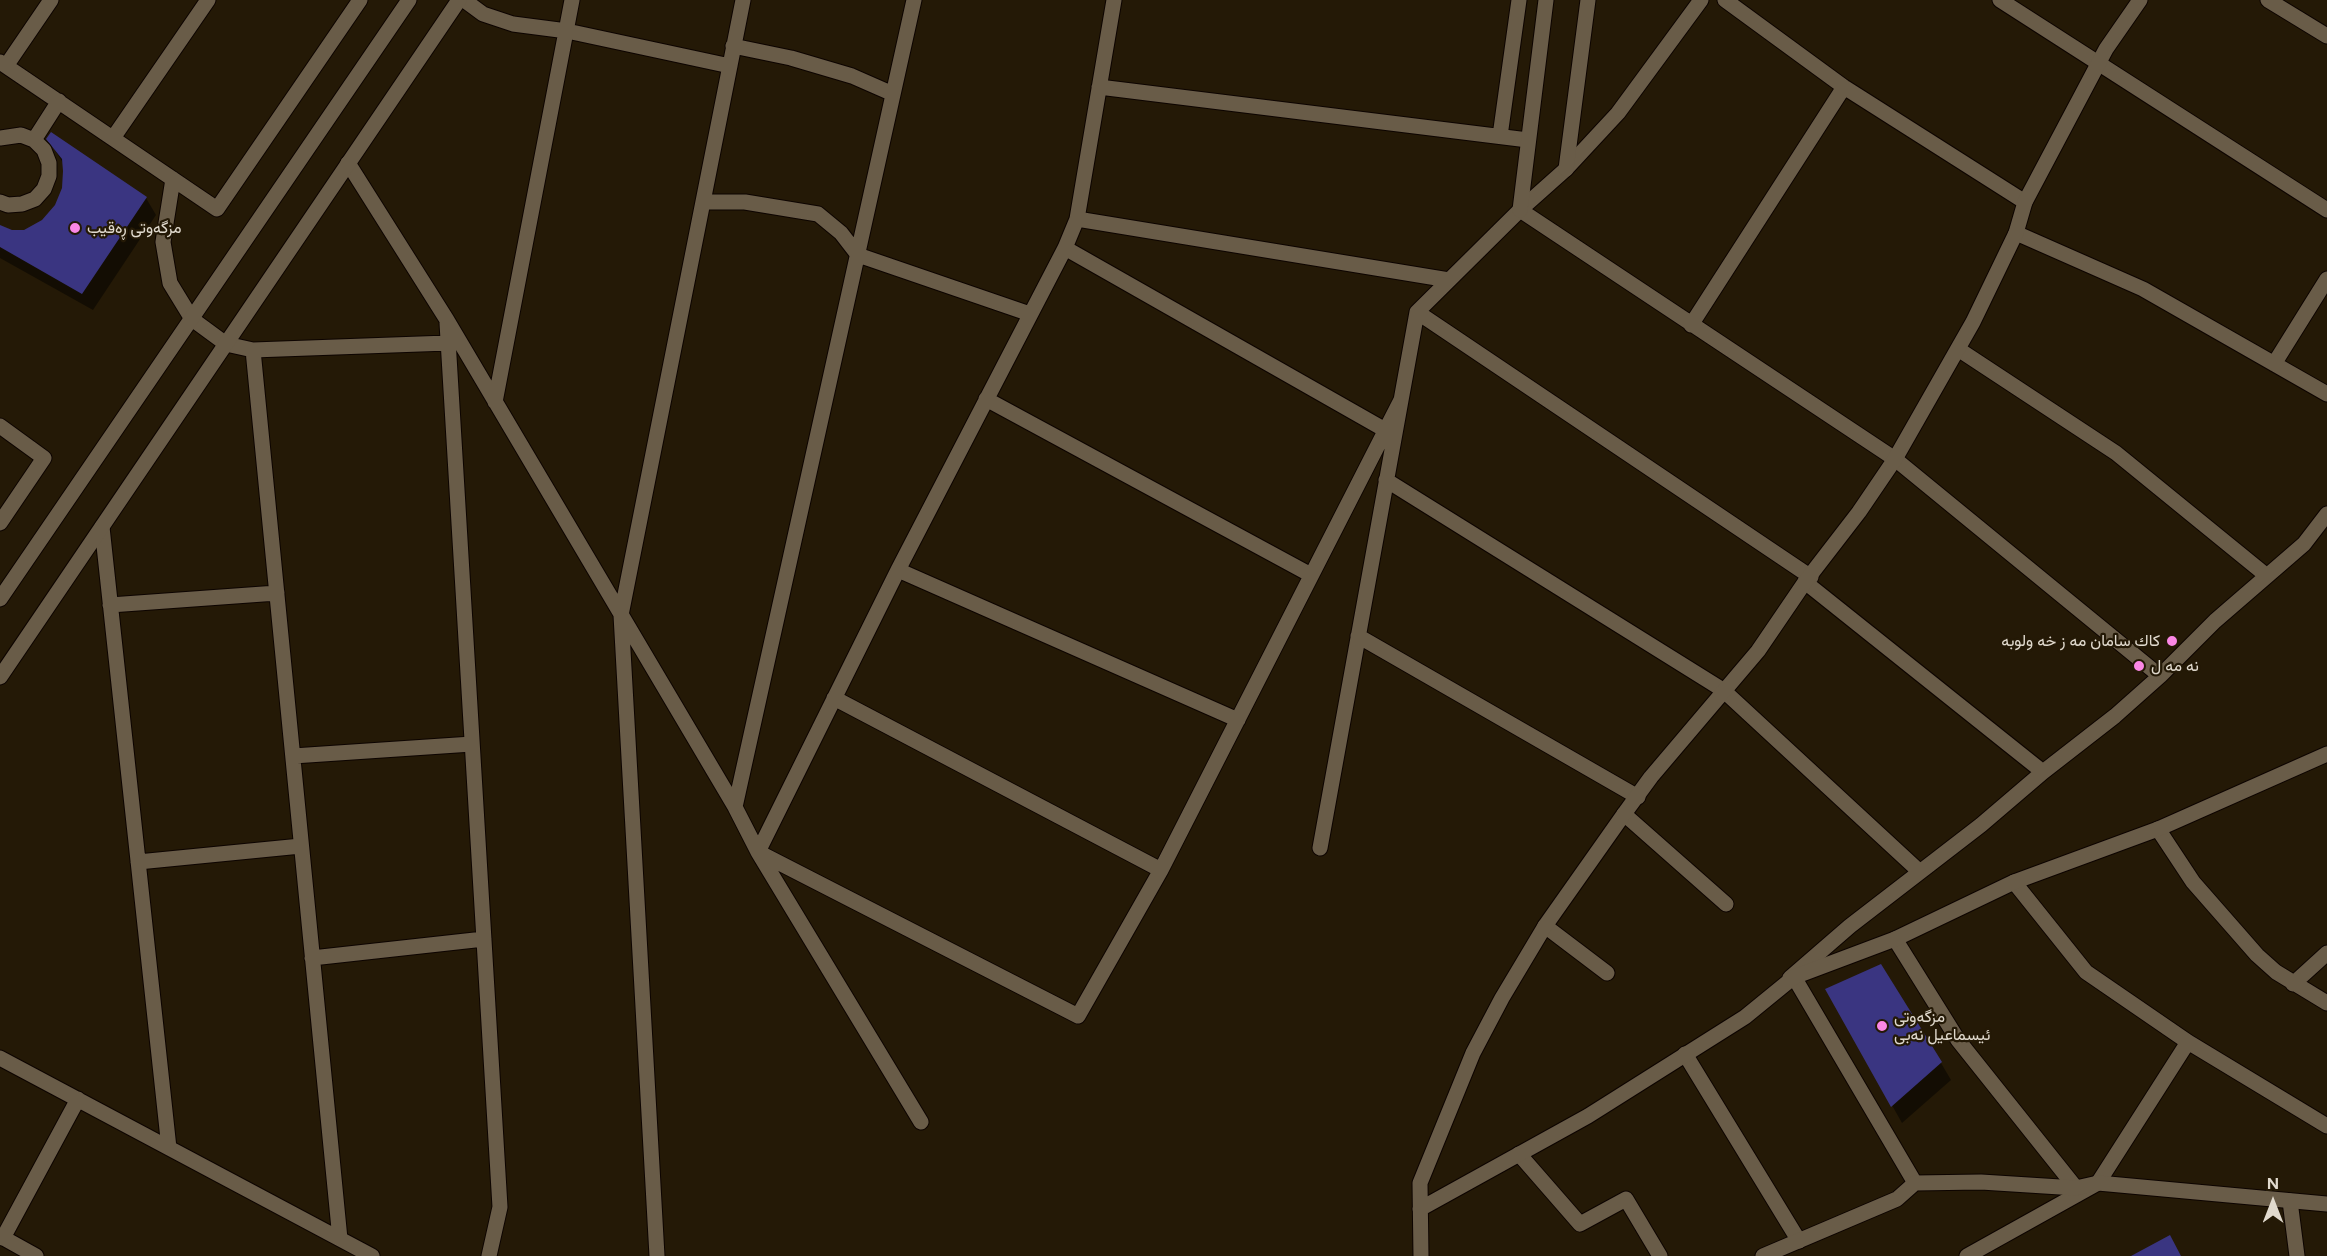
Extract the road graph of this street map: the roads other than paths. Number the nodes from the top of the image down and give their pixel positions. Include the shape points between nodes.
1 (51, 0) edge
2 (208, 0) edge
3 (360, 0) edge
4 (409, 0) edge
5 (459, 0) edge
6 (464, 0) edge
7 (573, 0) edge
8 (742, 0) edge
9 (914, 0) edge
10 (1114, 0) edge
11 (1519, 0) edge
12 (1546, 0) edge
13 (1588, 0) edge
14 (1701, 0) edge
15 (1725, 0) edge
16 (2000, 0) edge
17 (2140, 0) edge
18 (2268, 0) edge
19 (567, 31) junction
20 (2327, 36) edge
21 (733, 46) junction
22 (3, 64) edge
23 (2099, 64) junction
24 (730, 66) junction
25 (1099, 87) junction
26 (1844, 87) junction
27 (893, 94) junction
28 (59, 101) junction
29 (1500, 136) junction
30 (0, 138) edge
31 (113, 138) junction
32 (34, 140) junction
33 (1528, 140) junction
34 (348, 163) junction
35 (1566, 169) junction
36 (173, 179) junction
37 (0, 201) edge
38 (703, 202) junction
39 (2025, 202) junction
40 (1520, 210) junction
41 (2327, 210) edge
42 (1077, 219) junction
43 (2016, 234) junction
44 (1065, 248) junction
45 (858, 255) junction
46 (2327, 279) edge
47 (1449, 280) junction
48 (1417, 312) junction
49 (1030, 314) junction
50 (192, 319) junction
51 (447, 320) junction
52 (1691, 325) junction
53 (448, 343) junction
54 (226, 344) junction
55 (1958, 349) junction
56 (253, 350) junction
57 (2274, 364) junction
58 (2327, 394) edge
59 (986, 399) junction
60 (495, 402) junction
61 (0, 426) edge
62 (1390, 433) junction
63 (1896, 459) junction
64 (1386, 480) junction
65 (2327, 514) edge
66 (0, 523) edge
67 (102, 527) junction
68 (898, 570) junction
69 (1311, 575) junction
70 (2267, 576) junction
71 (1808, 579) junction
72 (277, 593) junction
73 (0, 599) edge
74 (111, 604) junction
75 (621, 615) junction
76 (1358, 636) junction
77 (2160, 676) junction
78 (0, 678) edge
79 (1723, 690) junction
80 (834, 699) junction
81 (1238, 720) junction
82 (472, 744) junction
83 (2327, 754) edge
84 (293, 756) junction
85 (2043, 772) junction
86 (1638, 797) junction
87 (735, 807) junction
88 (1624, 814) junction
89 (2158, 829) junction
90 (301, 846) junction
91 (1320, 848) dead end
92 (758, 852) junction
93 (138, 862) junction
94 (1161, 870) junction
95 (1920, 872) junction
96 (2014, 882) junction
97 (1726, 904) dead end
98 (1545, 926) junction
99 (484, 939) junction
100 (1895, 939) junction
101 (2327, 953) edge
102 (312, 958) junction
103 (1607, 973) dead end
104 (1794, 977) junction
105 (2293, 984) junction
106 (1779, 987) junction
107 (2327, 1004) edge
108 (2188, 1042) junction
109 (1685, 1054) junction
110 (0, 1058) edge
111 (78, 1099) junction
112 (921, 1122) dead end
113 (2327, 1126) edge
114 (169, 1148) junction
115 (1519, 1154) junction
116 (1915, 1184) junction
117 (2098, 1184) junction
118 (2076, 1188) junction
119 (2290, 1201) junction
120 (2327, 1204) edge
121 (1420, 1209) junction
122 (2, 1237) edge
123 (340, 1239) junction
124 (1799, 1241) junction
125 (1996, 1250) edge
126 (36, 1256) edge
127 (372, 1256) edge
128 (489, 1256) edge
129 (657, 1256) edge
130 (1421, 1256) edge
131 (1660, 1256) edge
132 (1763, 1256) edge
133 (1967, 1256) edge
134 (2297, 1256) edge

1 - 22 street
2 - 31 street
3 - 36 street via 217,209
4 - 50 street
5 - 34 street
6 - 19 street via 483,14 513,24
7 - 19 street
8 - 21 street
9 - 27 street
10 - 25 street
11 - 29 street
12 - 33 street
13 - 35 street
14 - 35 street via 1618,113
15 - 26 street
16 - 23 street
17 - 23 street
18 - 20 street
19 - 24 street
19 - 60 street
21 - 24 street
21 - 27 street via 852,76
22 - 28 street
23 - 39 street
23 - 41 street
24 - 38 street
25 - 29 street
25 - 42 street
26 - 39 street
26 - 52 street
27 - 45 street
28 - 31 street
28 - 32 street
29 - 33 street
30 - 32 street via 21,135
31 - 36 street
32 - 37 street via 49,163 44,189 22,204
33 - 40 street
34 - 51 street
34 - 54 street
35 - 40 street
36 - 50 street via 163,242 170,283
38 - 45 street via 746,202 818,214 841,233
38 - 75 street
39 - 43 street
40 - 47 street
40 - 52 street
42 - 44 street
42 - 47 street
43 - 55 street
43 - 57 street via 2143,289
44 - 49 street
44 - 62 street
45 - 49 street
45 - 87 street
46 - 57 street
47 - 48 street
48 - 62 street via 1401,400
48 - 71 street
49 - 59 street
50 - 54 street
50 - 73 street
51 - 53 street
51 - 60 street
52 - 63 street
53 - 56 street
53 - 82 street
54 - 56 street
54 - 67 street
55 - 63 street
55 - 70 street via 2116,453
56 - 72 street
57 - 58 street
59 - 68 street
59 - 69 street
60 - 75 street
61 - 66 street via 44,458
62 - 64 street
62 - 69 street
63 - 71 street
63 - 77 street
64 - 76 street
64 - 79 street
65 - 70 street via 2304,544
67 - 74 street
67 - 78 street
68 - 80 street
68 - 81 street
69 - 81 street
70 - 77 street
71 - 79 street via 1758,651
71 - 85 street
72 - 74 street
72 - 84 street
74 - 93 street
75 - 87 street
75 - 129 street
76 - 86 street
76 - 91 street
77 - 85 street
79 - 86 street
79 - 95 street
80 - 92 street
80 - 94 street
81 - 94 street
82 - 84 street
82 - 99 street
83 - 89 street
84 - 90 street
85 - 95 street
86 - 88 street
87 - 92 street
88 - 97 street
88 - 98 street
89 - 96 street
89 - 105 street via 2193,882 2257,955
90 - 93 street
90 - 102 street
92 - 94 street via 1078,1016
92 - 112 street
93 - 114 street
95 - 106 street
96 - 100 street
96 - 108 street via 2086,972
98 - 103 street
98 - 121 street via 1473,1053 1420,1183
99 - 102 street
99 - 128 street via 500,1207
100 - 104 street
100 - 118 street via 1958,1040
101 - 105 street
102 - 123 street
104 - 106 street
104 - 116 street
105 - 107 street
106 - 109 street via 1745,1017
108 - 113 street
108 - 117 street
109 - 115 street via 1588,1116
109 - 124 street
110 - 111 street
111 - 114 street
111 - 122 street
114 - 123 street
115 - 121 street
115 - 131 street via 1580,1224 1626,1199
116 - 118 street via 1981,1182
116 - 124 street via 1897,1199
117 - 118 street
117 - 119 street
117 - 125 street
119 - 120 street
119 - 134 street
121 - 130 street
122 - 126 street
123 - 127 street
124 - 132 street
125 - 133 street

